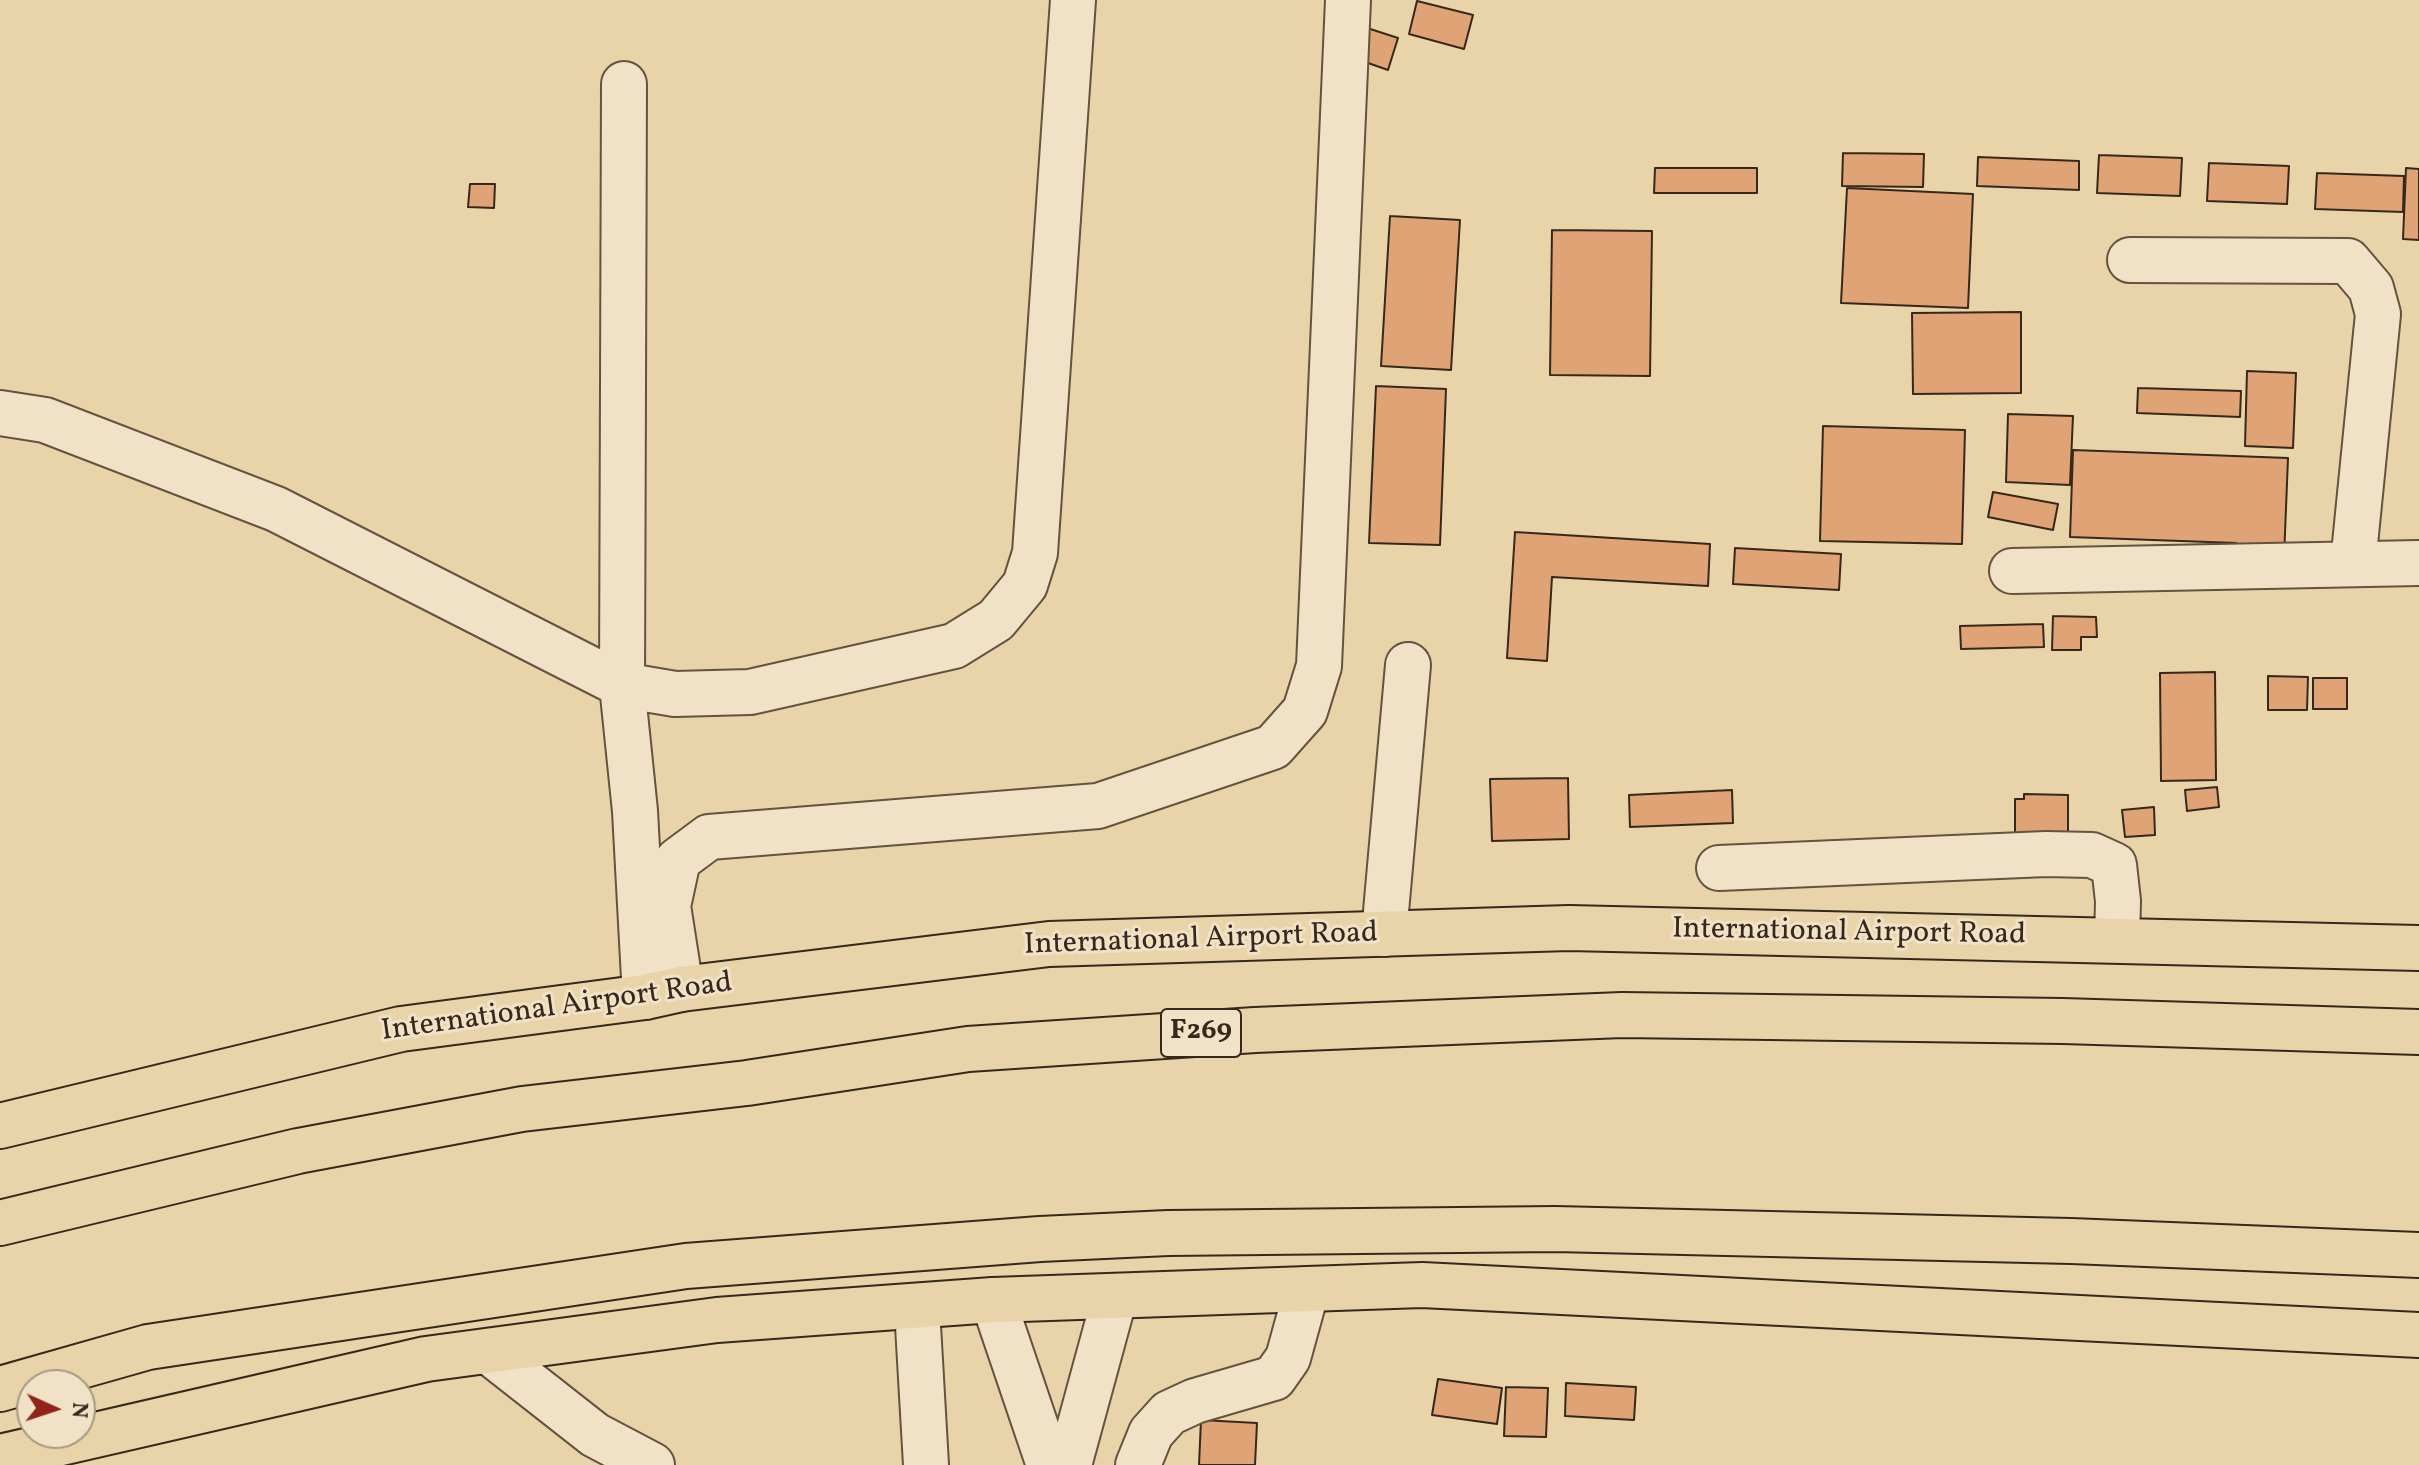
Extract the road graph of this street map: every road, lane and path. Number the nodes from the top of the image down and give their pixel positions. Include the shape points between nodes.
1 (1073, 0) edge
2 (1348, 0) edge
3 (624, 84) dead end
4 (2130, 260) dead end
5 (0, 413) edge
6 (2419, 563) edge
7 (2353, 564) junction
8 (2012, 571) dead end
9 (1408, 665) dead end
10 (622, 685) junction
11 (1719, 868) dead end
12 (1384, 934) junction
13 (2117, 940) junction
14 (2419, 948) edge
15 (663, 993) junction
16 (2419, 1032) edge
17 (0, 1126) edge
18 (0, 1223) edge
19 (2419, 1255) edge
20 (1307, 1289) junction
21 (1115, 1296) junction
22 (993, 1300) junction
23 (917, 1308) junction
24 (2419, 1335) edge
25 (488, 1351) junction
26 (0, 1389) edge
27 (0, 1457) edge
28 (652, 1465) edge
29 (926, 1465) edge
30 (1049, 1465) edge
31 (1069, 1465) edge
32 (1138, 1465) edge

1 - 10 street via 1035,553 1025,585 996,620 954,646 750,692 675,694
2 - 15 street via 1319,666 1305,711 1273,747 1098,806 709,837 678,860 668,906
3 - 10 street
4 - 7 street via 2348,261 2371,288 2378,314
5 - 10 street via 45,420 276,509
6 - 7 street
7 - 8 street
9 - 12 street
10 - 15 street
11 - 13 street via 2092,855 2114,865
12 - 13 main road, International Airport Road via 1569,928
12 - 15 main road, International Airport Road via 1049,944
13 - 14 main road, International Airport Road
15 - 17 main road, International Airport Road via 401,1029
16 - 18 main road, F269 via 1622,1015 1255,1030 968,1049 747,1083 522,1109 298,1151
19 - 26 main road via 1555,1229 1040,1239 686,1266 148,1347
20 - 21 main road
20 - 24 main road via 1438,1286
20 - 32 street via 1288,1358 1274,1378 1169,1413 1151,1433
21 - 22 main road
21 - 31 street
22 - 23 main road
22 - 30 street
23 - 25 main road via 717,1320
23 - 29 street
25 - 27 main road via 426,1359
25 - 28 street via 595,1435

